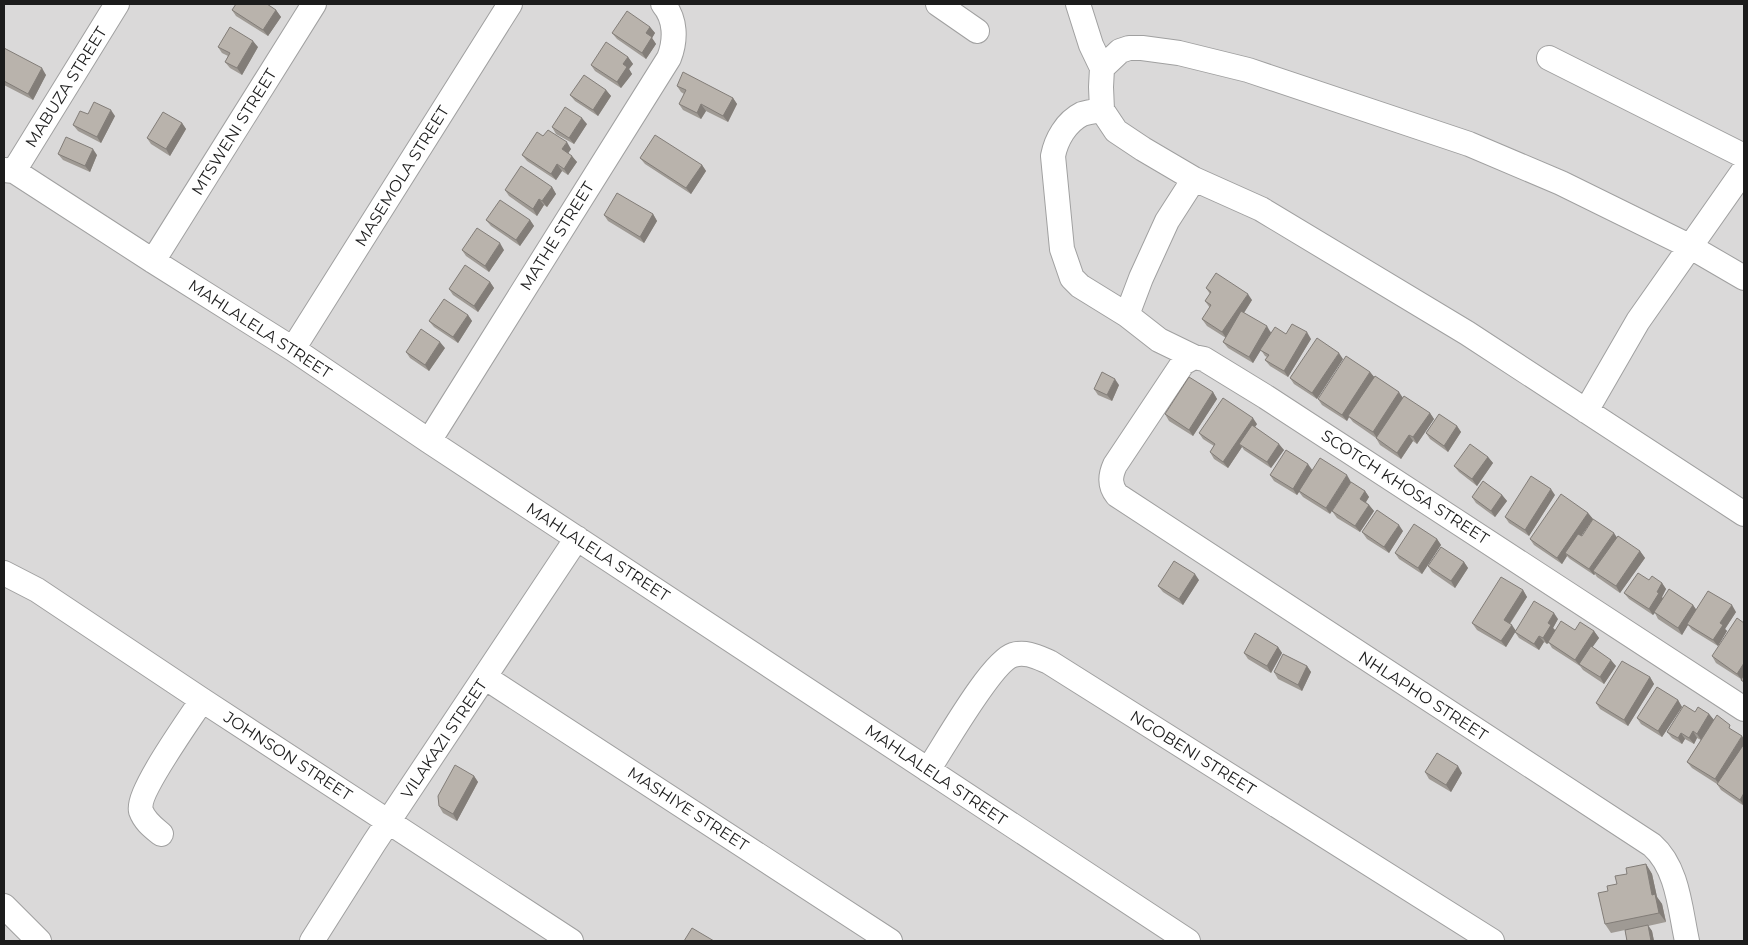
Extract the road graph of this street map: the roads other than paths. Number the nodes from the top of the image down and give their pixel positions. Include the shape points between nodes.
1 (117, 4) edge
2 (314, 4) edge
3 (510, 4) edge
4 (662, 4) edge
5 (938, 4) edge
6 (1078, 4) edge
7 (977, 31) dead end
8 (1549, 58) dead end
9 (1102, 68) junction
10 (1102, 110) junction
11 (1744, 156) edge
12 (9, 170) edge
13 (1744, 170) edge
14 (1194, 179) junction
15 (1689, 246) junction
16 (153, 261) junction
17 (1744, 278) edge
18 (1128, 315) junction
19 (293, 349) junction
20 (1194, 357) junction
21 (1586, 411) junction
22 (429, 440) junction
23 (1744, 514) edge
24 (577, 538) junction
25 (4, 573) edge
26 (486, 678) junction
27 (202, 700) junction
28 (1744, 709) edge
29 (928, 770) junction
30 (388, 821) junction
31 (161, 834) dead end
32 (4, 906) edge
33 (38, 941) edge
34 (312, 941) edge
35 (571, 941) edge
36 (890, 941) edge
37 (1188, 941) edge
38 (1492, 941) edge
39 (1686, 941) edge

1 - 12 street, MABUZA STREET
2 - 16 street, MTSWENI STREET
3 - 19 street, MASEMOLA STREET
4 - 22 street, MATHE STREET via 669,12 674,42 665,64
5 - 7 street
6 - 9 street via 1090,45
8 - 11 street
9 - 10 street
9 - 15 street via 1120,51 1142,48 1180,53 1248,70 1468,144 1561,183
10 - 14 street via 1116,131
10 - 18 street, SCOTCH KHOSA STREET via 1083,114 1070,124 1056,143 1053,156 1062,249 1072,278 1080,286
12 - 16 street, MAHLALELA STREET
13 - 15 street
14 - 18 street via 1167,221 1140,278
14 - 21 street via 1261,209 1467,333
15 - 17 street
15 - 21 street via 1638,321
16 - 19 street, MAHLALELA STREET
18 - 20 street, SCOTCH KHOSA STREET via 1159,340
19 - 22 street, MAHLALELA STREET
20 - 28 street, SCOTCH KHOSA STREET via 1266,397
20 - 39 street, NHLAPHO STREET via 1183,363 1115,465 1112,486 1117,495 1652,845 1671,872
21 - 23 street
22 - 24 street, MAHLALELA STREET
24 - 26 street, VILAKAZI STREET
24 - 29 street, MAHLALELA STREET
25 - 27 street, JOHNSON STREET via 37,590
26 - 30 street, VILAKAZI STREET
26 - 36 street, MASHIYE STREET
27 - 30 street, JOHNSON STREET
27 - 31 street via 150,780 142,798 141,810 147,822
29 - 37 street, MAHLALELA STREET
29 - 38 street, NGOBENI STREET via 997,666 1011,656 1024,653 1050,662
30 - 34 street, VILAKAZI STREET
30 - 35 street, JOHNSON STREET
32 - 33 street

